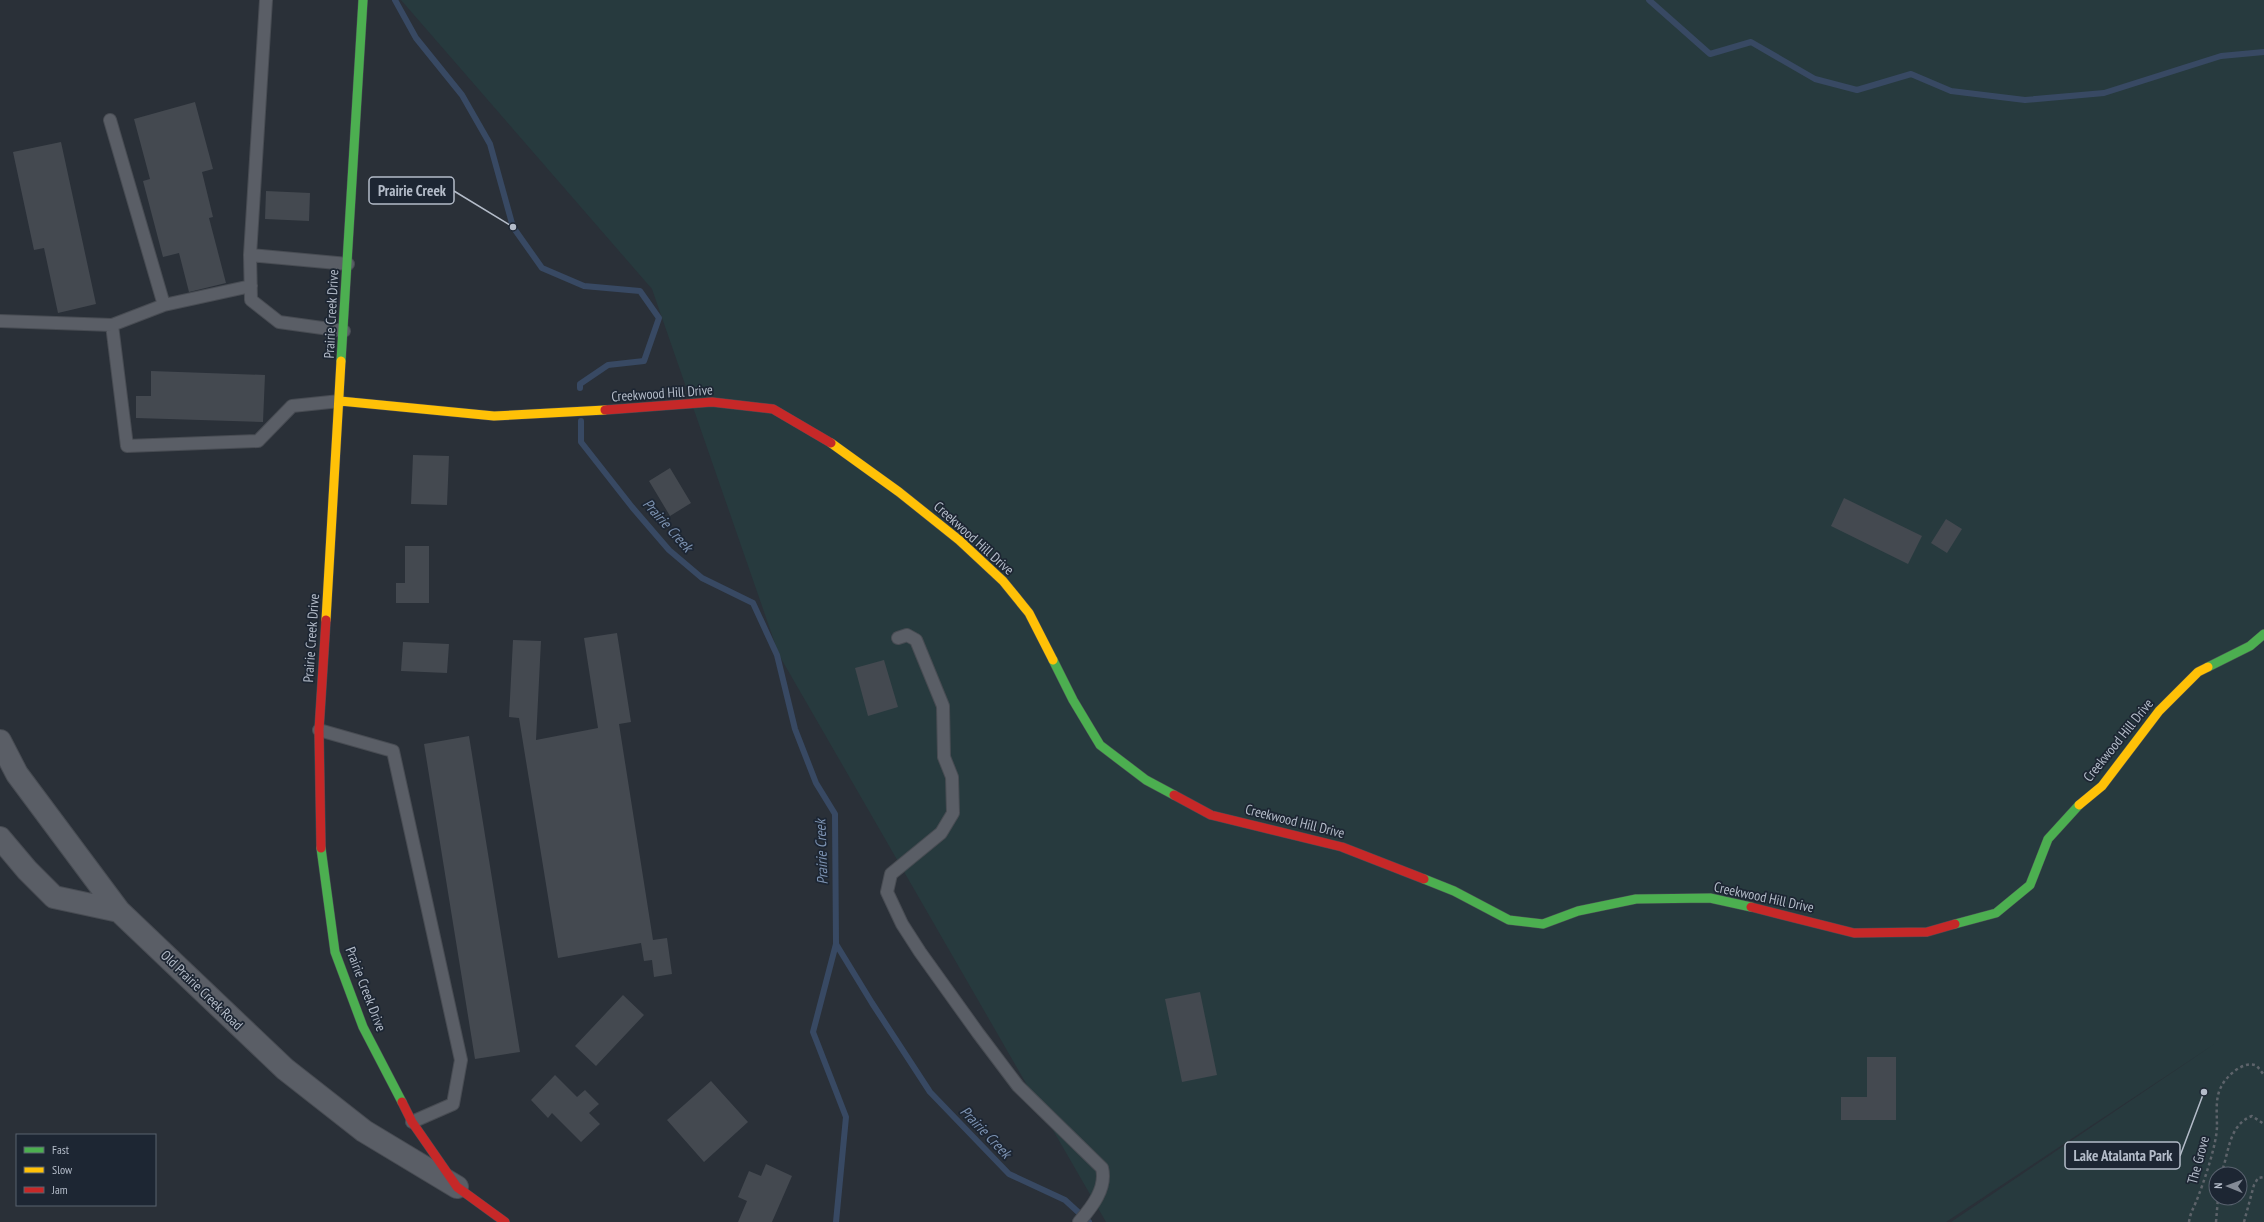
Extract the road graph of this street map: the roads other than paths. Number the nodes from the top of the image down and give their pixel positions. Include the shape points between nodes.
1 (266, 0) edge
2 (363, 0) edge
3 (110, 120) dead end
4 (250, 255) junction
5 (348, 264) junction
6 (251, 286) junction
7 (164, 305) junction
8 (0, 321) edge
9 (112, 325) junction
10 (344, 331) junction
11 (340, 401) junction
12 (2264, 634) edge
13 (898, 638) dead end
14 (319, 730) junction
15 (0, 741) edge
16 (0, 838) edge
17 (119, 912) junction
18 (412, 1122) junction
19 (457, 1187) junction
20 (505, 1222) edge
21 (1080, 1222) edge

1 - 4 lane
2 - 5 street, Prairie Creek Drive
3 - 7 lane
4 - 5 lane
4 - 6 lane
5 - 10 street, Prairie Creek Drive
6 - 7 lane
6 - 10 lane via 251,300 279,322
7 - 9 lane
8 - 9 lane
9 - 11 lane via 127,446 258,441 292,406
10 - 11 street, Prairie Creek Drive
11 - 12 street, Creekwood Hill Drive via 494,416 712,402 773,409 839,448 899,492 1004,580 1028,613 1073,700 1100,745 1146,780 1211,815 1342,847 1454,891 1509,920 1524,922 1543,924 1578,911 1636,899 1710,898 1854,933 1927,932 1996,913 2030,885 2048,839 2071,812 2102,786 2159,711 2198,672 2250,646
11 - 14 street, Prairie Creek Drive
13 - 21 lane via 907,634 916,640 943,706 944,757 952,777 953,813 940,834 891,874 887,892 902,924 920,952 1018,1086 1102,1168 1105,1179 1093,1205
14 - 18 street, Prairie Creek Drive via 320,844 335,952 363,1027
14 - 18 lane via 393,751 460,1060 453,1104
15 - 17 street, Old Prairie Creek Road via 17,774
16 - 17 street via 54,897
17 - 19 street, Old Prairie Creek Road via 285,1069 364,1131
18 - 19 street, Prairie Creek Drive
19 - 20 street, Prairie Creek Drive

